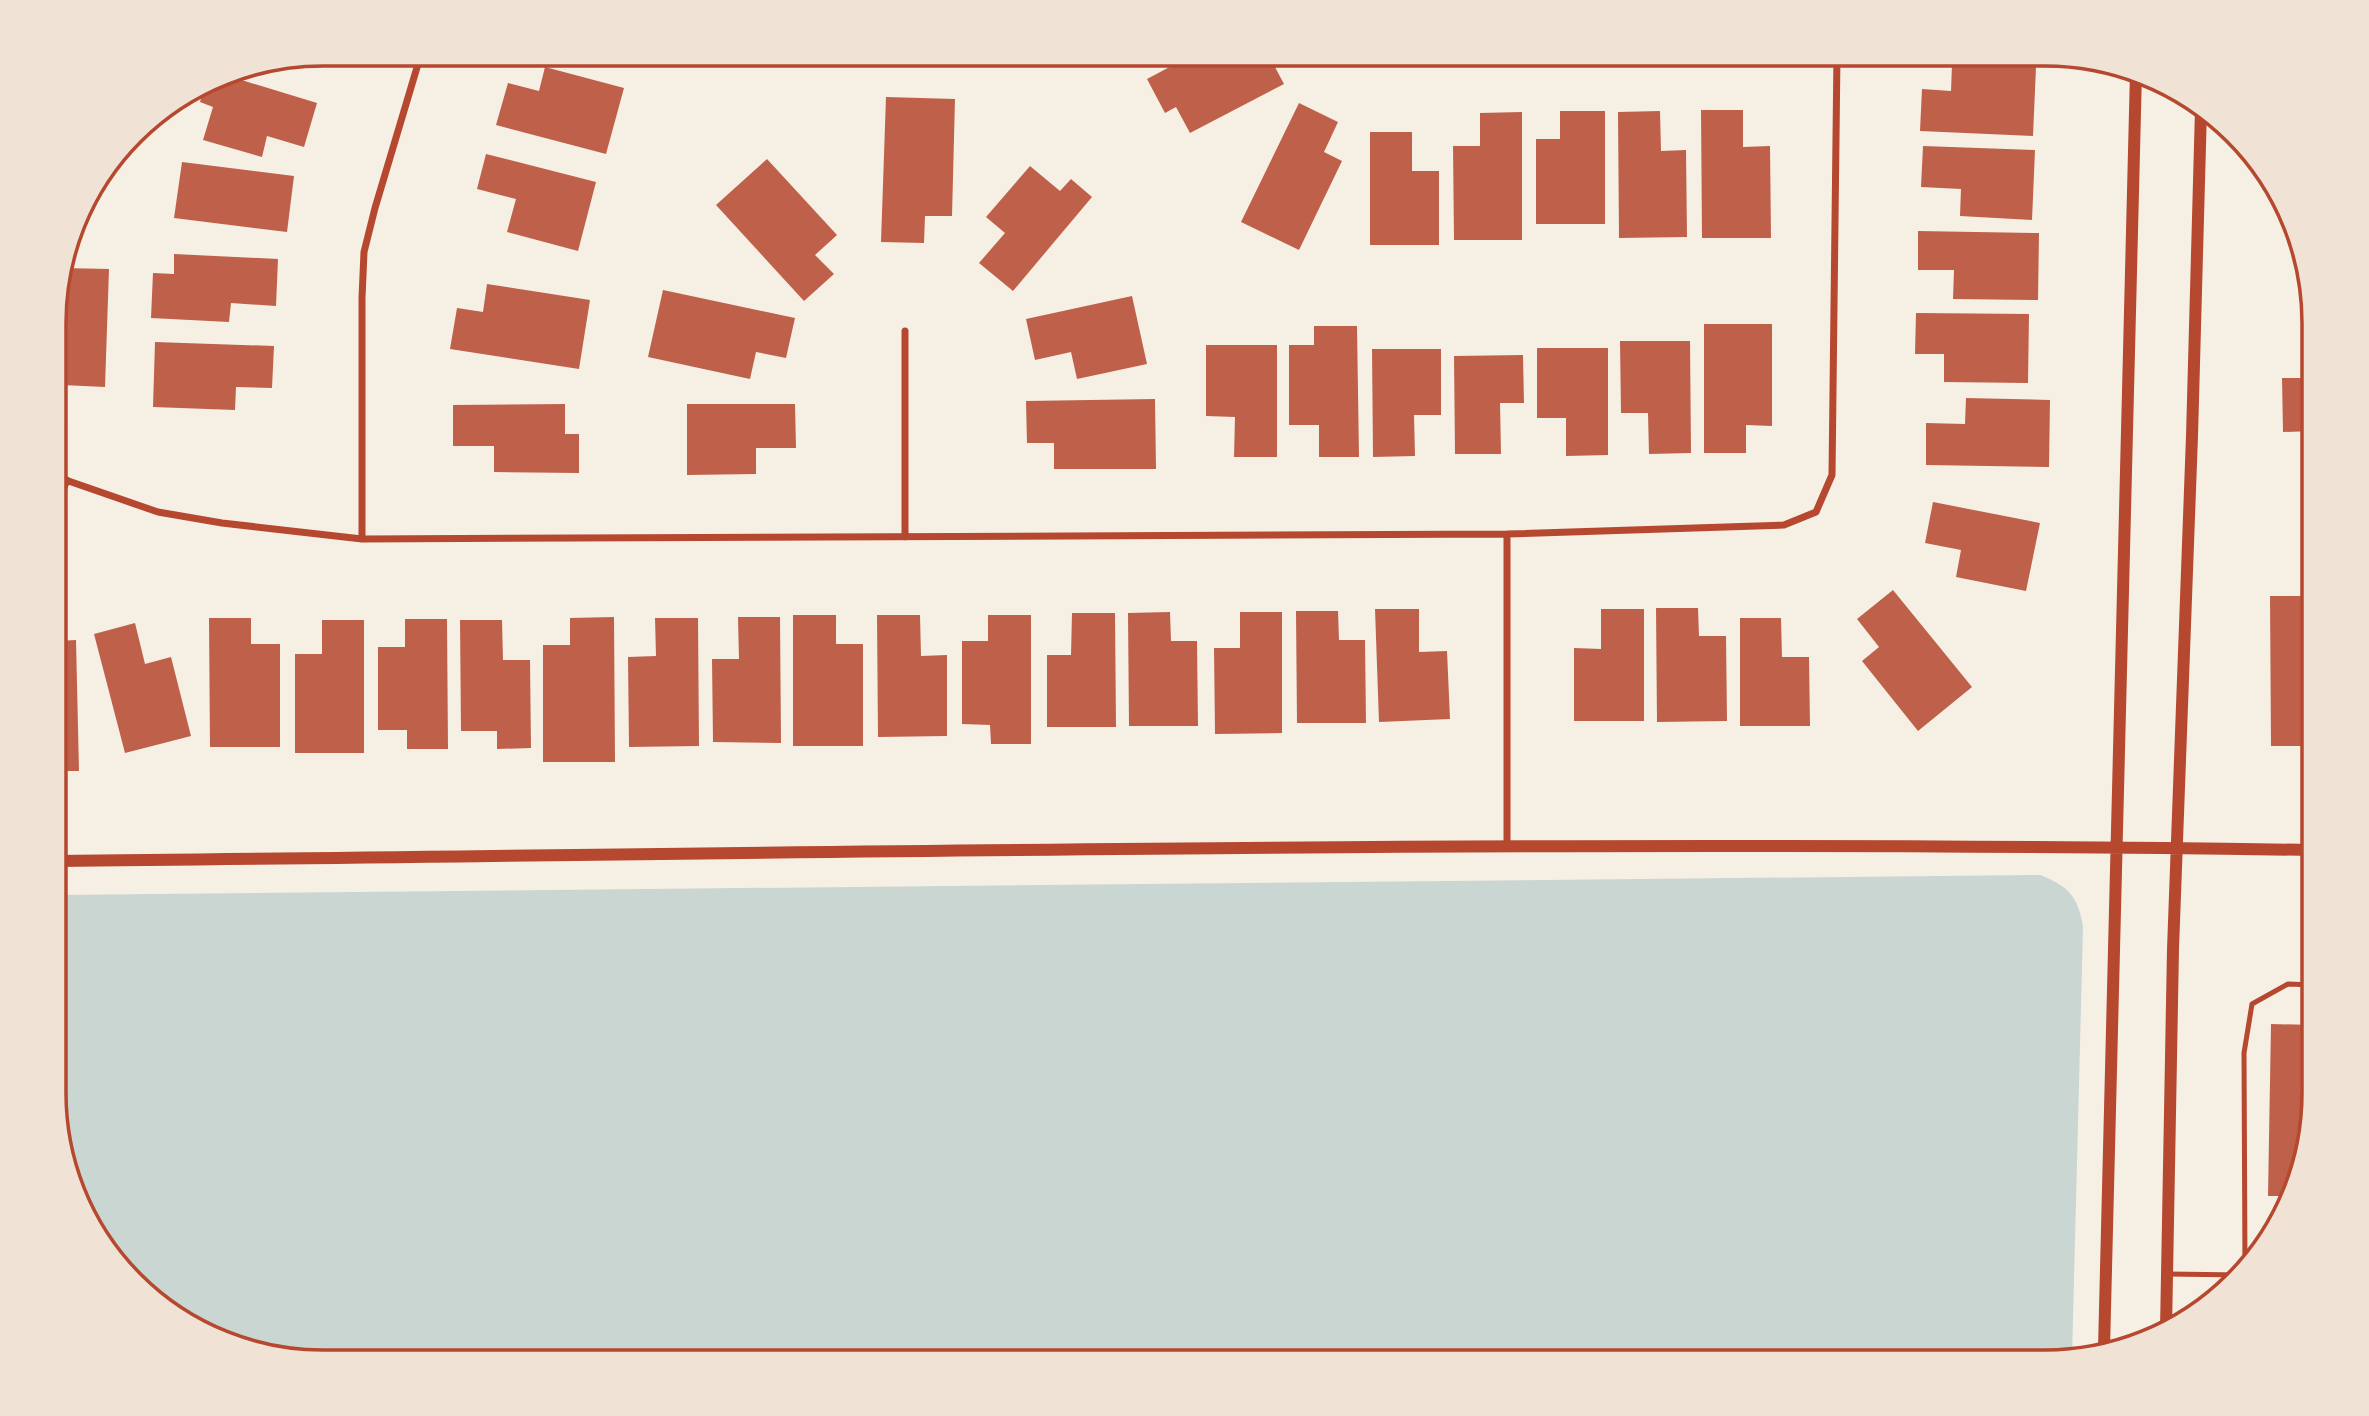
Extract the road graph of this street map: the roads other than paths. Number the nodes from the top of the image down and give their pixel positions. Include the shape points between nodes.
1 (417, 66) edge
2 (1837, 66) edge
3 (2136, 83) edge
4 (2201, 119) edge
5 (905, 331) dead end
6 (66, 480) edge
7 (1507, 534) junction
8 (905, 537) junction
9 (362, 539) junction
10 (1507, 846) junction
11 (2116, 847) junction
12 (2178, 848) junction
13 (2302, 850) edge
14 (66, 861) edge
15 (2302, 985) edge
16 (2245, 1254) edge
17 (2167, 1274) junction
18 (2226, 1275) edge
19 (2166, 1319) edge
20 (2104, 1343) edge

1 - 9 street via 364,252
2 - 7 street via 1832,475 1816,512 1784,525
3 - 11 street
4 - 12 street
5 - 8 street
6 - 9 street via 158,512
7 - 8 street
7 - 10 street
8 - 9 street
10 - 11 street
10 - 14 street
11 - 12 street
11 - 20 street
12 - 13 street
12 - 17 street
15 - 16 lane via 2288,984 2252,1004 2244,1053
17 - 18 lane
17 - 19 street

